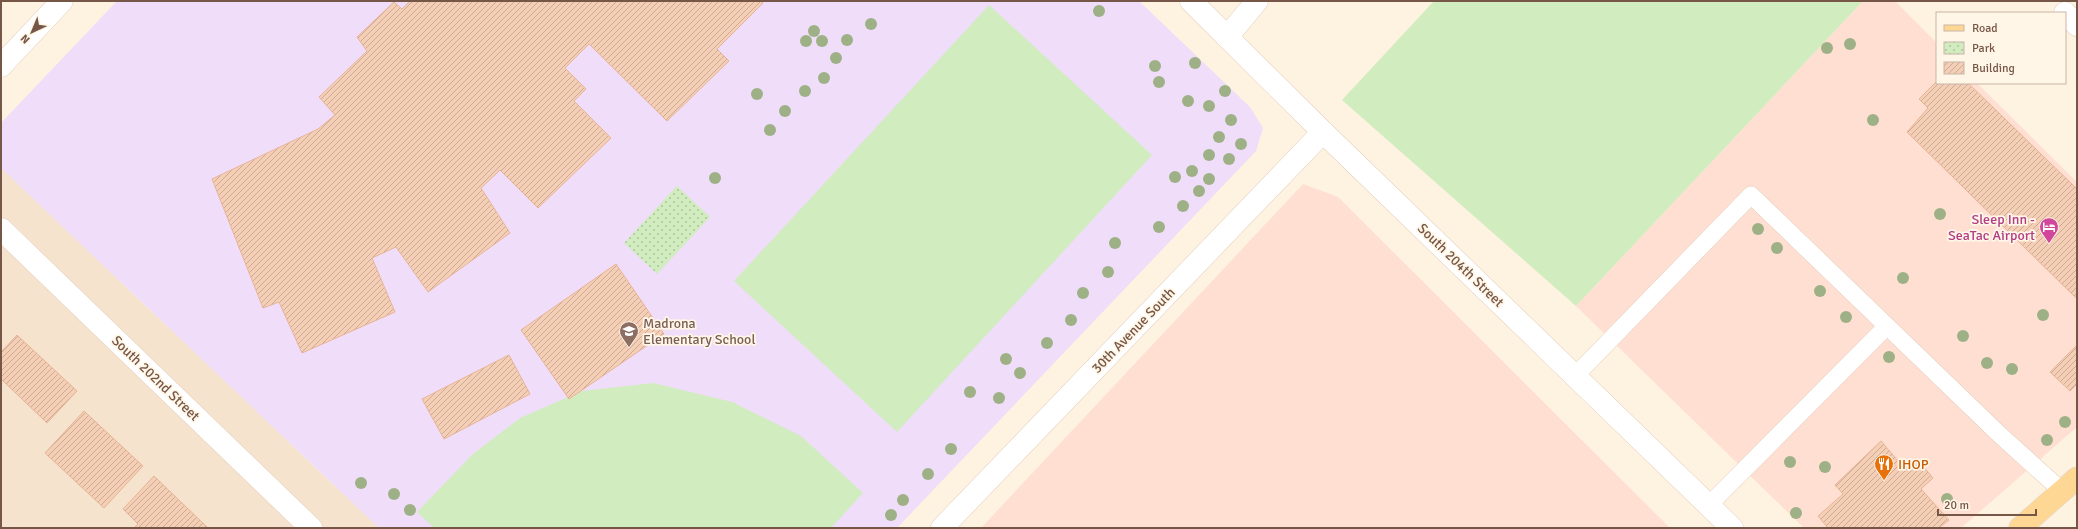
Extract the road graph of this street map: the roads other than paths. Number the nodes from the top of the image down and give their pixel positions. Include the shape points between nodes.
1 (62, 1) edge
2 (1191, 1) edge
3 (1257, 1) edge
4 (2053, 1) edge
5 (2064, 12) edge
6 (2066, 14) edge
7 (2077, 26) edge
8 (1227, 37) junction
9 (1, 66) edge
10 (1323, 132) junction
11 (1, 229) edge
12 (1887, 326) junction
13 (1576, 376) junction
14 (2070, 484) edge
15 (1709, 505) junction
16 (311, 528) edge
17 (942, 528) edge
18 (1732, 528) edge
19 (2020, 528) edge

1 - 9 street
2 - 8 street, South 204th Street
3 - 8 street
4 - 5 street
6 - 7 street
8 - 10 street, South 204th Street
10 - 13 street, South 204th Street
10 - 17 street, 30th Avenue South
11 - 16 street, South 202nd Street
12 - 13 lane via 1751,194
12 - 14 lane via 2000,435
12 - 15 lane
13 - 15 street, South 204th Street
14 - 19 main road
15 - 18 street, South 204th Street

